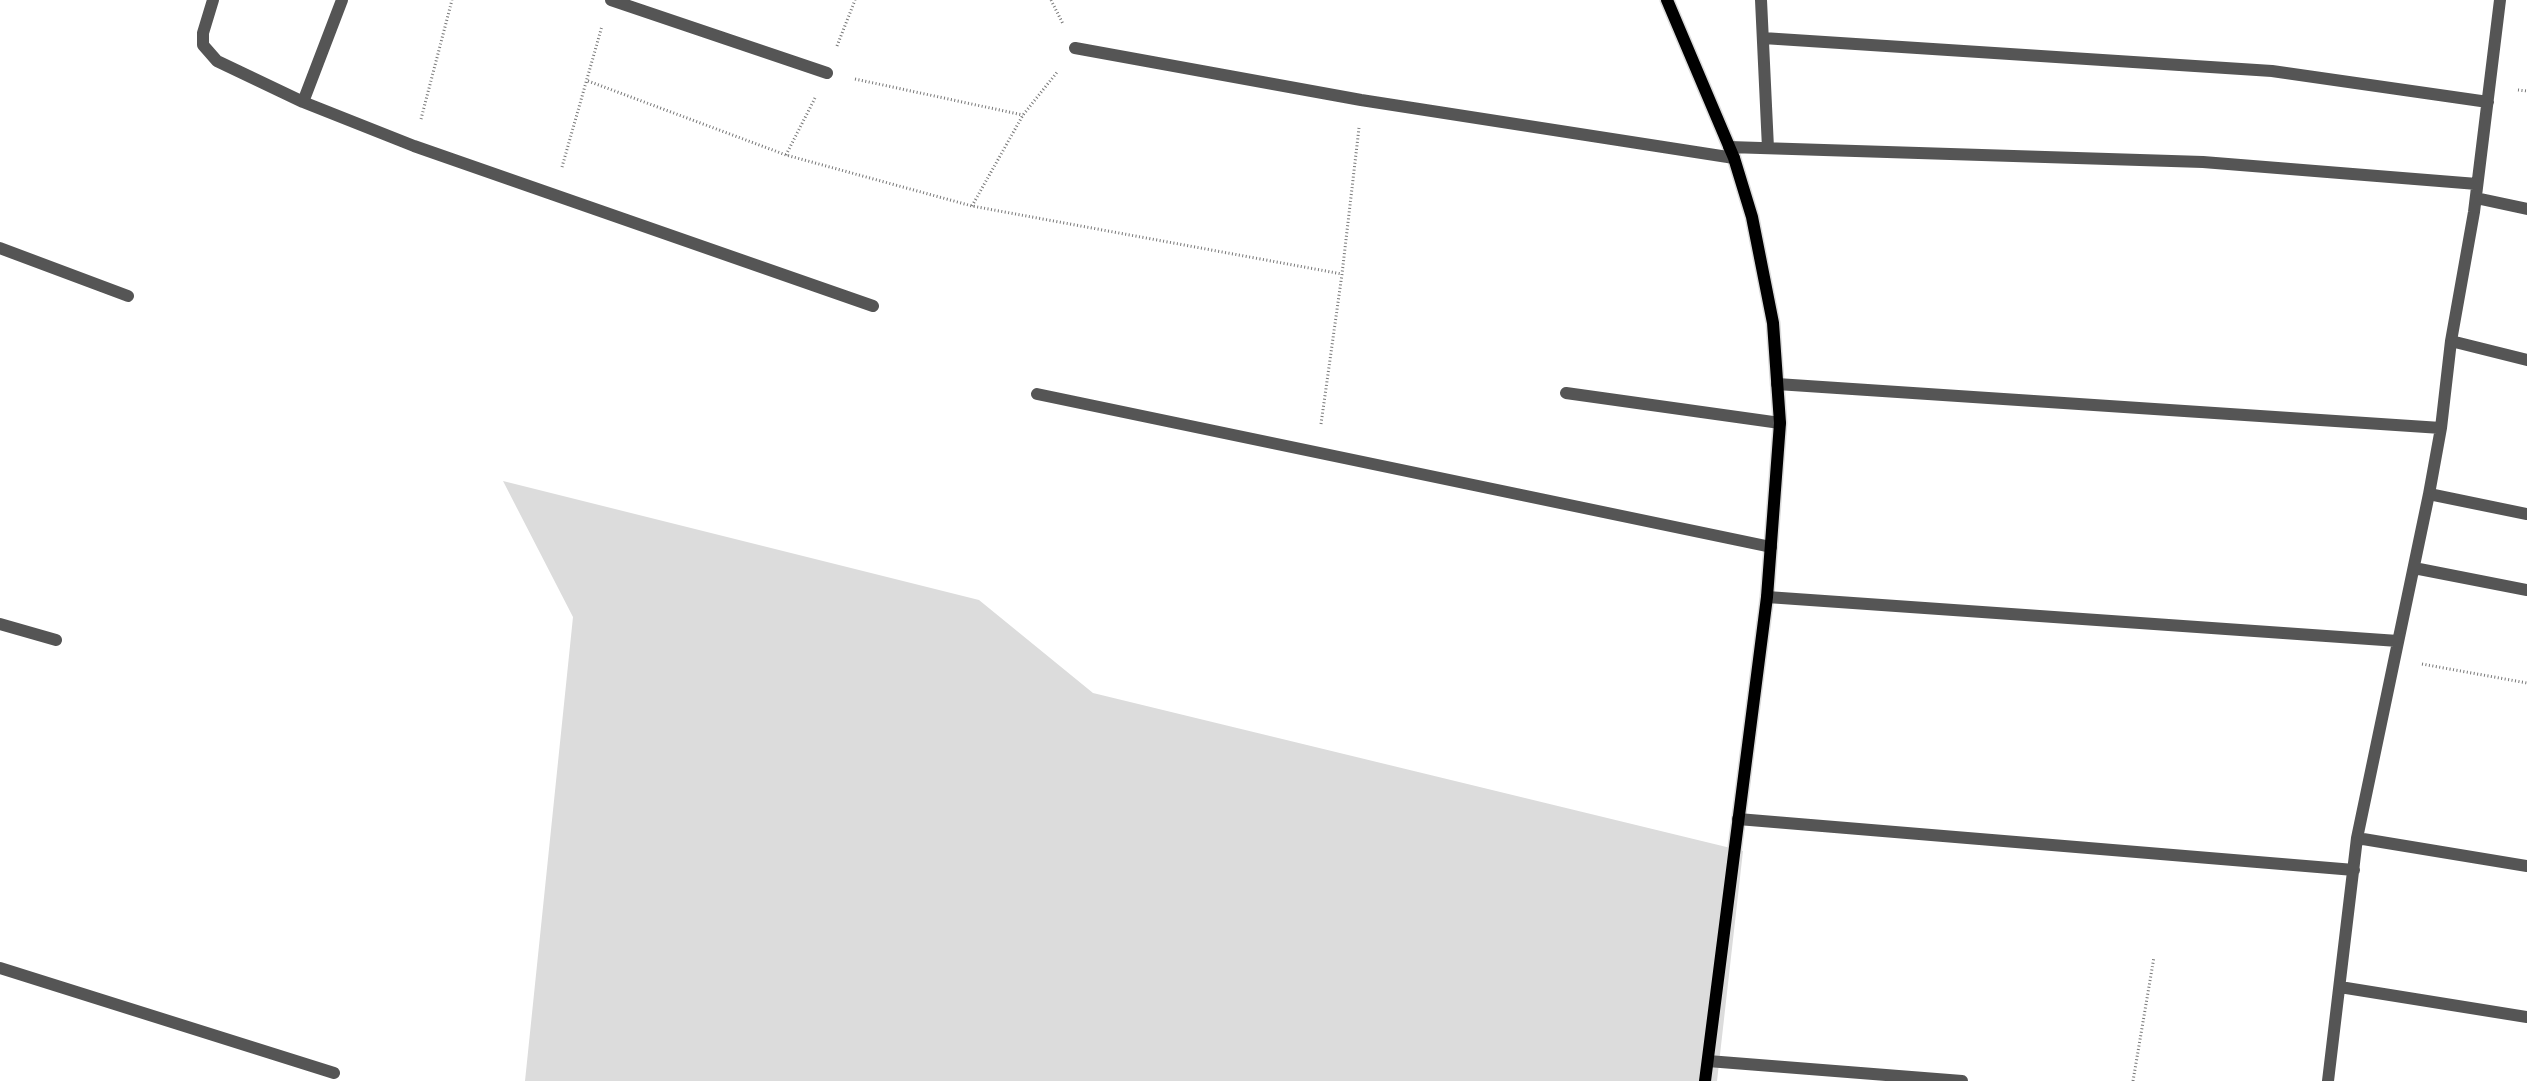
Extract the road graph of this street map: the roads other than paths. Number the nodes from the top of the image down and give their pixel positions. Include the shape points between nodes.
1 (213, 0) edge
2 (342, 0) edge
3 (611, 0) edge
4 (1667, 0) edge
5 (1761, 0) edge
6 (2500, 0) edge
7 (1763, 38) junction
8 (1076, 48) road end
9 (827, 72) road end
10 (303, 102) junction
11 (2488, 102) junction
12 (1768, 148) junction
13 (1732, 152) junction
14 (2477, 184) junction
15 (2476, 198) junction
16 (2527, 209) edge
17 (0, 248) edge
18 (128, 296) dead end
19 (873, 306) dead end
20 (2451, 342) junction
21 (2527, 360) edge
22 (1777, 384) junction
23 (1038, 394) dead end
24 (1566, 394) dead end
25 (1780, 423) junction
26 (2441, 428) junction
27 (2429, 494) junction
28 (2527, 514) edge
29 (1771, 547) junction
30 (2414, 568) junction
31 (2527, 590) edge
32 (1767, 597) junction
33 (0, 624) edge
34 (56, 640) dead end
35 (2398, 641) junction
36 (1738, 819) junction
37 (2357, 838) junction
38 (2527, 866) edge
39 (2354, 870) junction
40 (0, 968) edge
41 (2340, 987) junction
42 (2527, 1017) edge
43 (1708, 1061) junction
44 (334, 1073) dead end
45 (1705, 1081) edge
46 (1962, 1081) edge
47 (2328, 1081) edge

1 - 10 street via 202,33 203,45 217,61
2 - 10 street
3 - 9 street
4 - 13 main road
5 - 7 street
6 - 11 street
7 - 11 street via 2272,71
7 - 12 street
8 - 13 street via 1361,100
10 - 19 street via 414,146
11 - 14 street
12 - 13 street
12 - 14 street via 2203,162
13 - 22 main road via 1752,217 1773,323
14 - 15 street
15 - 16 street
15 - 20 street
17 - 18 street
20 - 21 street
20 - 26 street
22 - 25 main road
22 - 26 street
23 - 29 street
24 - 25 street
25 - 29 main road
26 - 27 street
27 - 28 street
27 - 30 street
29 - 32 main road
30 - 31 street
30 - 35 street
32 - 35 street
32 - 36 main road
33 - 34 street
35 - 37 street
36 - 39 street
36 - 43 main road
37 - 38 street
37 - 39 street
39 - 41 street
40 - 44 street
41 - 42 street
41 - 47 street
43 - 45 main road
43 - 46 street

